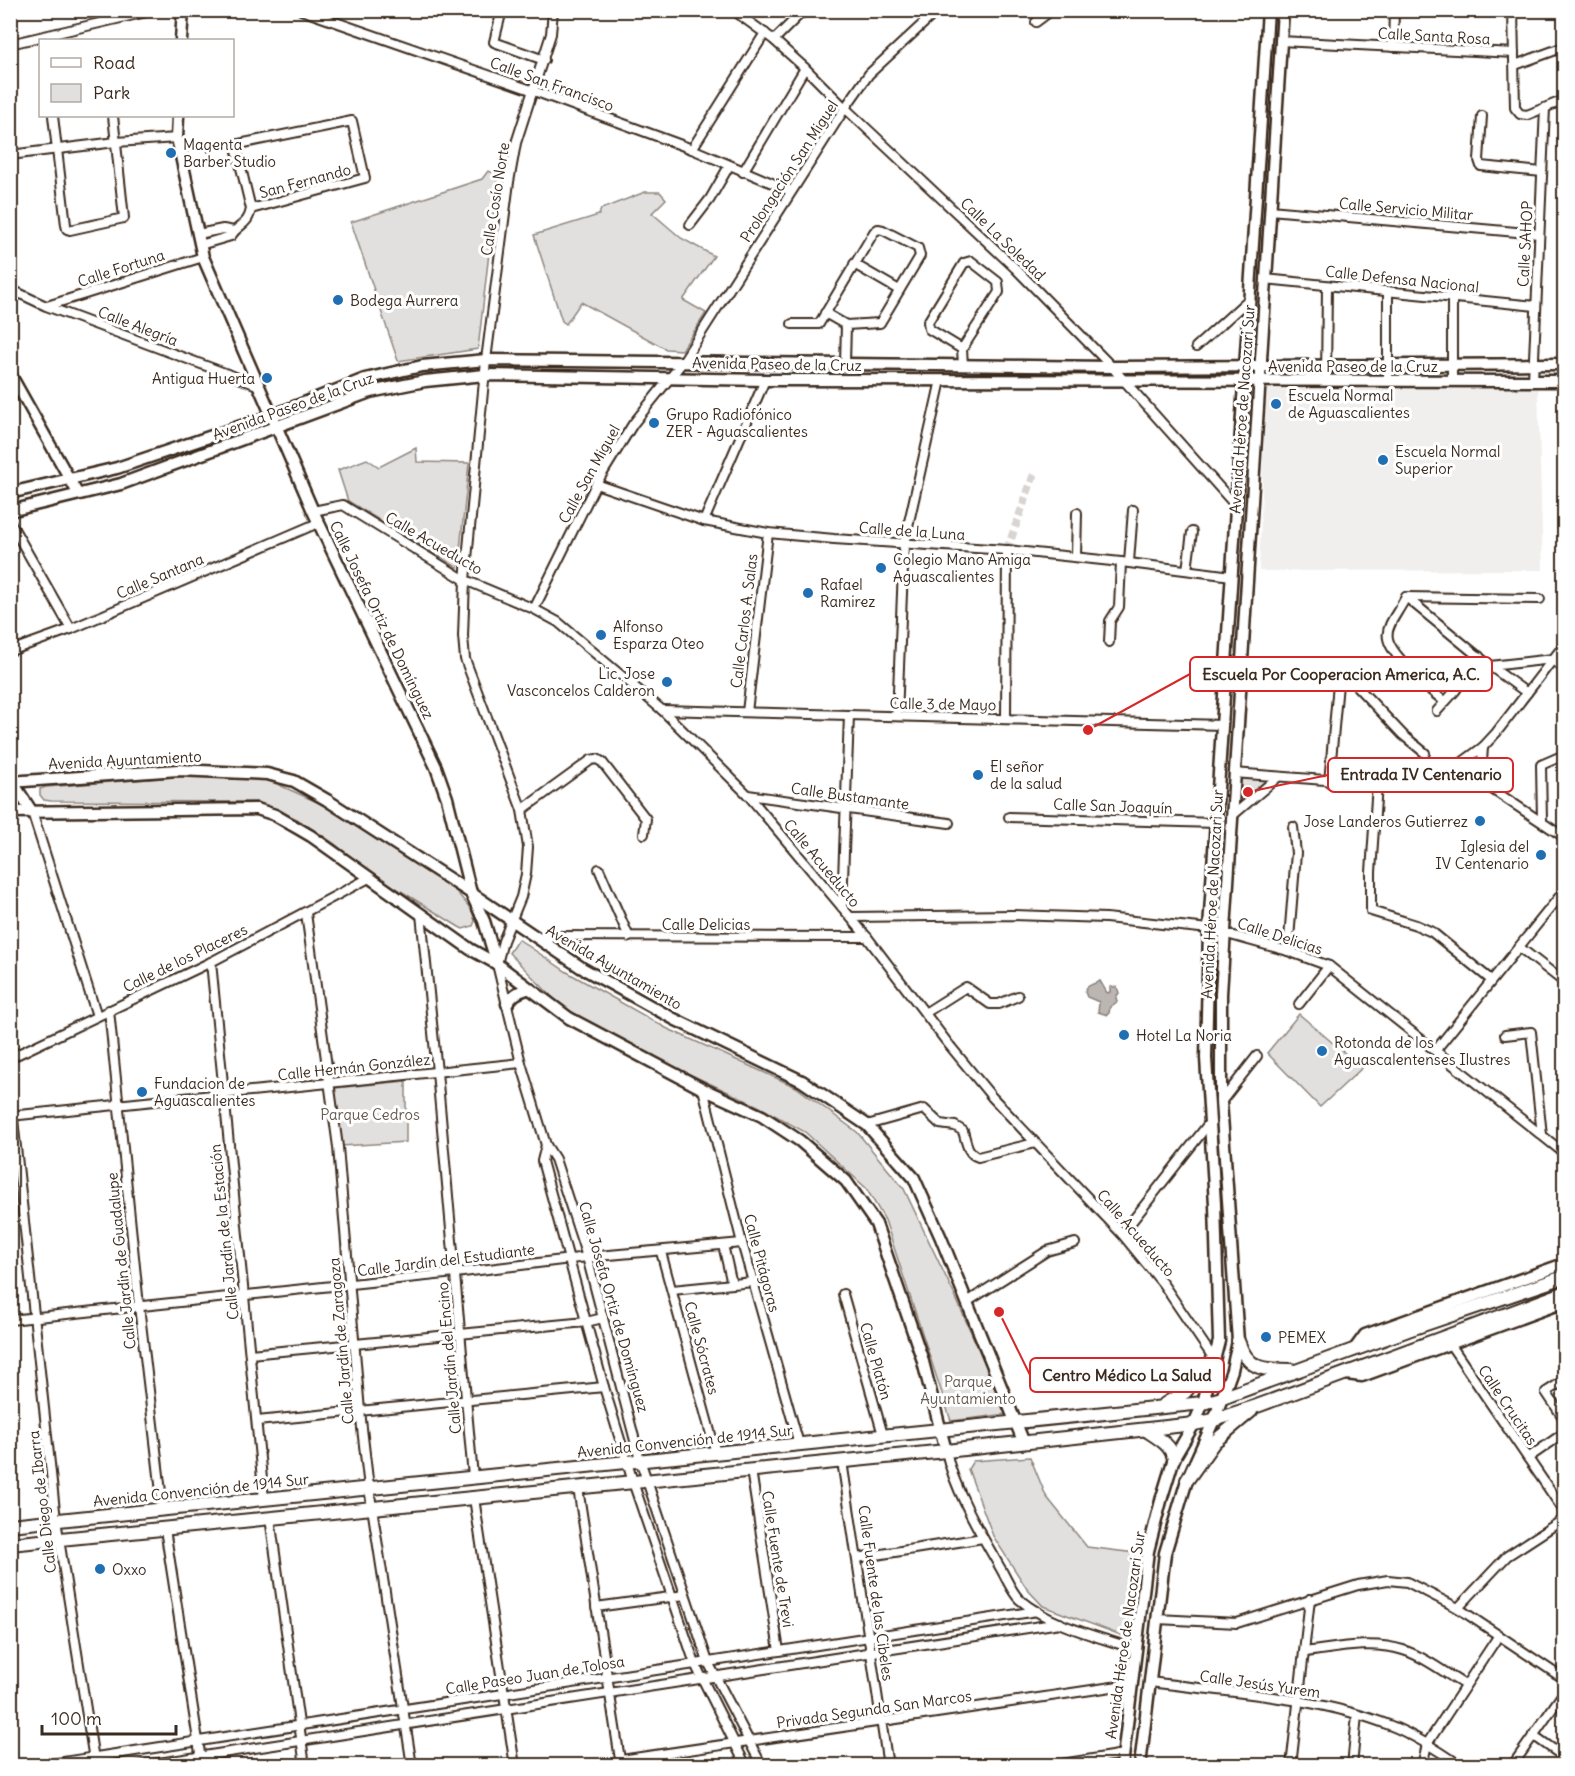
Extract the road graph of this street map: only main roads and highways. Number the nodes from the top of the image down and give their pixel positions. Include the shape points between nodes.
1 (183, 10) edge
2 (1268, 10) edge
3 (1283, 10) edge
4 (181, 39) edge
5 (178, 117) edge
6 (1564, 364) edge
7 (1260, 365) junction
8 (1245, 366) junction
9 (1244, 380) junction
10 (1259, 380) junction
11 (1564, 381) edge
12 (271, 416) junction
13 (276, 428) junction
14 (10, 493) edge
15 (10, 511) edge
16 (11, 780) edge
17 (10, 812) edge
18 (32, 812) junction
19 (471, 893) junction
20 (497, 964) junction
21 (527, 989) junction
22 (507, 1004) road end
23 (1564, 1264) edge
24 (1564, 1277) edge
25 (1564, 1293) edge
26 (1564, 1302) edge
27 (1238, 1341) junction
28 (1354, 1350) junction
29 (1214, 1359) junction
30 (1301, 1370) junction
31 (1343, 1374) junction
32 (1222, 1398) junction
33 (1203, 1403) junction
34 (1257, 1406) junction
35 (1158, 1407) junction
36 (1214, 1420) junction
37 (1016, 1422) junction
38 (1194, 1424) junction
39 (941, 1430) junction
40 (1146, 1430) junction
41 (1024, 1443) junction
42 (945, 1451) junction
43 (1174, 1458) junction
44 (1187, 1480) junction
45 (10, 1525) edge
46 (10, 1544) edge
47 (1123, 1760) edge
48 (1140, 1766) edge

1 - 4 main road
2 - 8 main road, Avenida Héroe de Nacozari Sur
3 - 7 main road, Avenida Héroe de Nacozari Sur
5 - 12 main road, Calle Josefa Ortiz de Domínguez via 177,138 203,257
6 - 7 main road, Avenida Paseo de la Cruz
7 - 8 main road, Avenida Paseo de la Cruz
7 - 10 main road, Avenida Héroe de Nacozari Sur
8 - 9 main road, Avenida Héroe de Nacozari Sur
8 - 12 main road, Avenida Paseo de la Cruz via 486,360 422,366 365,379
9 - 10 main road, Avenida Paseo de la Cruz
9 - 13 main road, Avenida Paseo de la Cruz via 765,380 485,375 370,392
9 - 29 main road, Avenida Héroe de Nacozari Sur via 1209,929 1206,1058 1219,1341
10 - 11 main road, Avenida Paseo de la Cruz
10 - 27 main road, Avenida Héroe de Nacozari Sur via 1221,994 1221,1102
12 - 13 main road, Calle Josefa Ortiz de Domínguez
12 - 14 main road, Avenida Paseo de la Cruz via 117,468
13 - 15 main road, Avenida Paseo de la Cruz via 121,484
13 - 19 main road, Calle Josefa Ortiz de Domínguez via 436,767
16 - 18 main road
16 - 19 main road, Avenida Ayuntamiento via 178,770 267,774 294,781 327,800
17 - 18 main road
18 - 20 main road via 257,809 311,836
19 - 20 main road, Calle Josefa Ortiz de Domínguez
19 - 37 main road, Avenida Ayuntamiento via 582,968 674,1019 802,1081 867,1125 914,1178
20 - 21 main road
21 - 22 main road via 512,996
21 - 39 main road via 568,1018 762,1116 800,1141 846,1181 876,1224 922,1358
23 - 28 main road, Avenida Convención de 1914 Sur via 1365,1335
24 - 28 main road, Avenida Convención de 1914 Sur
25 - 31 main road
26 - 31 main road via 1362,1376
27 - 30 main road via 1243,1355 1253,1364 1267,1370
27 - 32 main road, Avenida Héroe de Nacozari Sur
28 - 30 main road, Avenida Convención de 1914 Sur
29 - 33 main road, Avenida Héroe de Nacozari Sur
29 - 35 main road via 1185,1392
30 - 32 main road, Avenida Convención de 1914 Sur
31 - 34 main road
32 - 33 main road, Avenida Convención de 1914 Sur
32 - 36 main road, Avenida Héroe de Nacozari Sur
33 - 35 main road, Avenida Convención de 1914 Sur
33 - 38 main road, Avenida Héroe de Nacozari Sur
34 - 36 main road
34 - 44 main road via 1214,1442
35 - 37 main road, Avenida Convención de 1914 Sur
36 - 38 main road
36 - 44 main road, Avenida Héroe de Nacozari Sur
37 - 39 main road, Avenida Convención de 1914 Sur
37 - 41 main road, Avenida Ayuntamiento
38 - 40 main road
38 - 43 main road, Avenida Héroe de Nacozari Sur
39 - 42 main road
39 - 45 main road, Avenida Convención de 1914 Sur
40 - 41 main road
40 - 43 main road via 1166,1443
41 - 42 main road
42 - 46 main road
43 - 47 main road, Avenida Héroe de Nacozari Sur via 1148,1551
44 - 48 main road, Avenida Héroe de Nacozari Sur via 1166,1553

